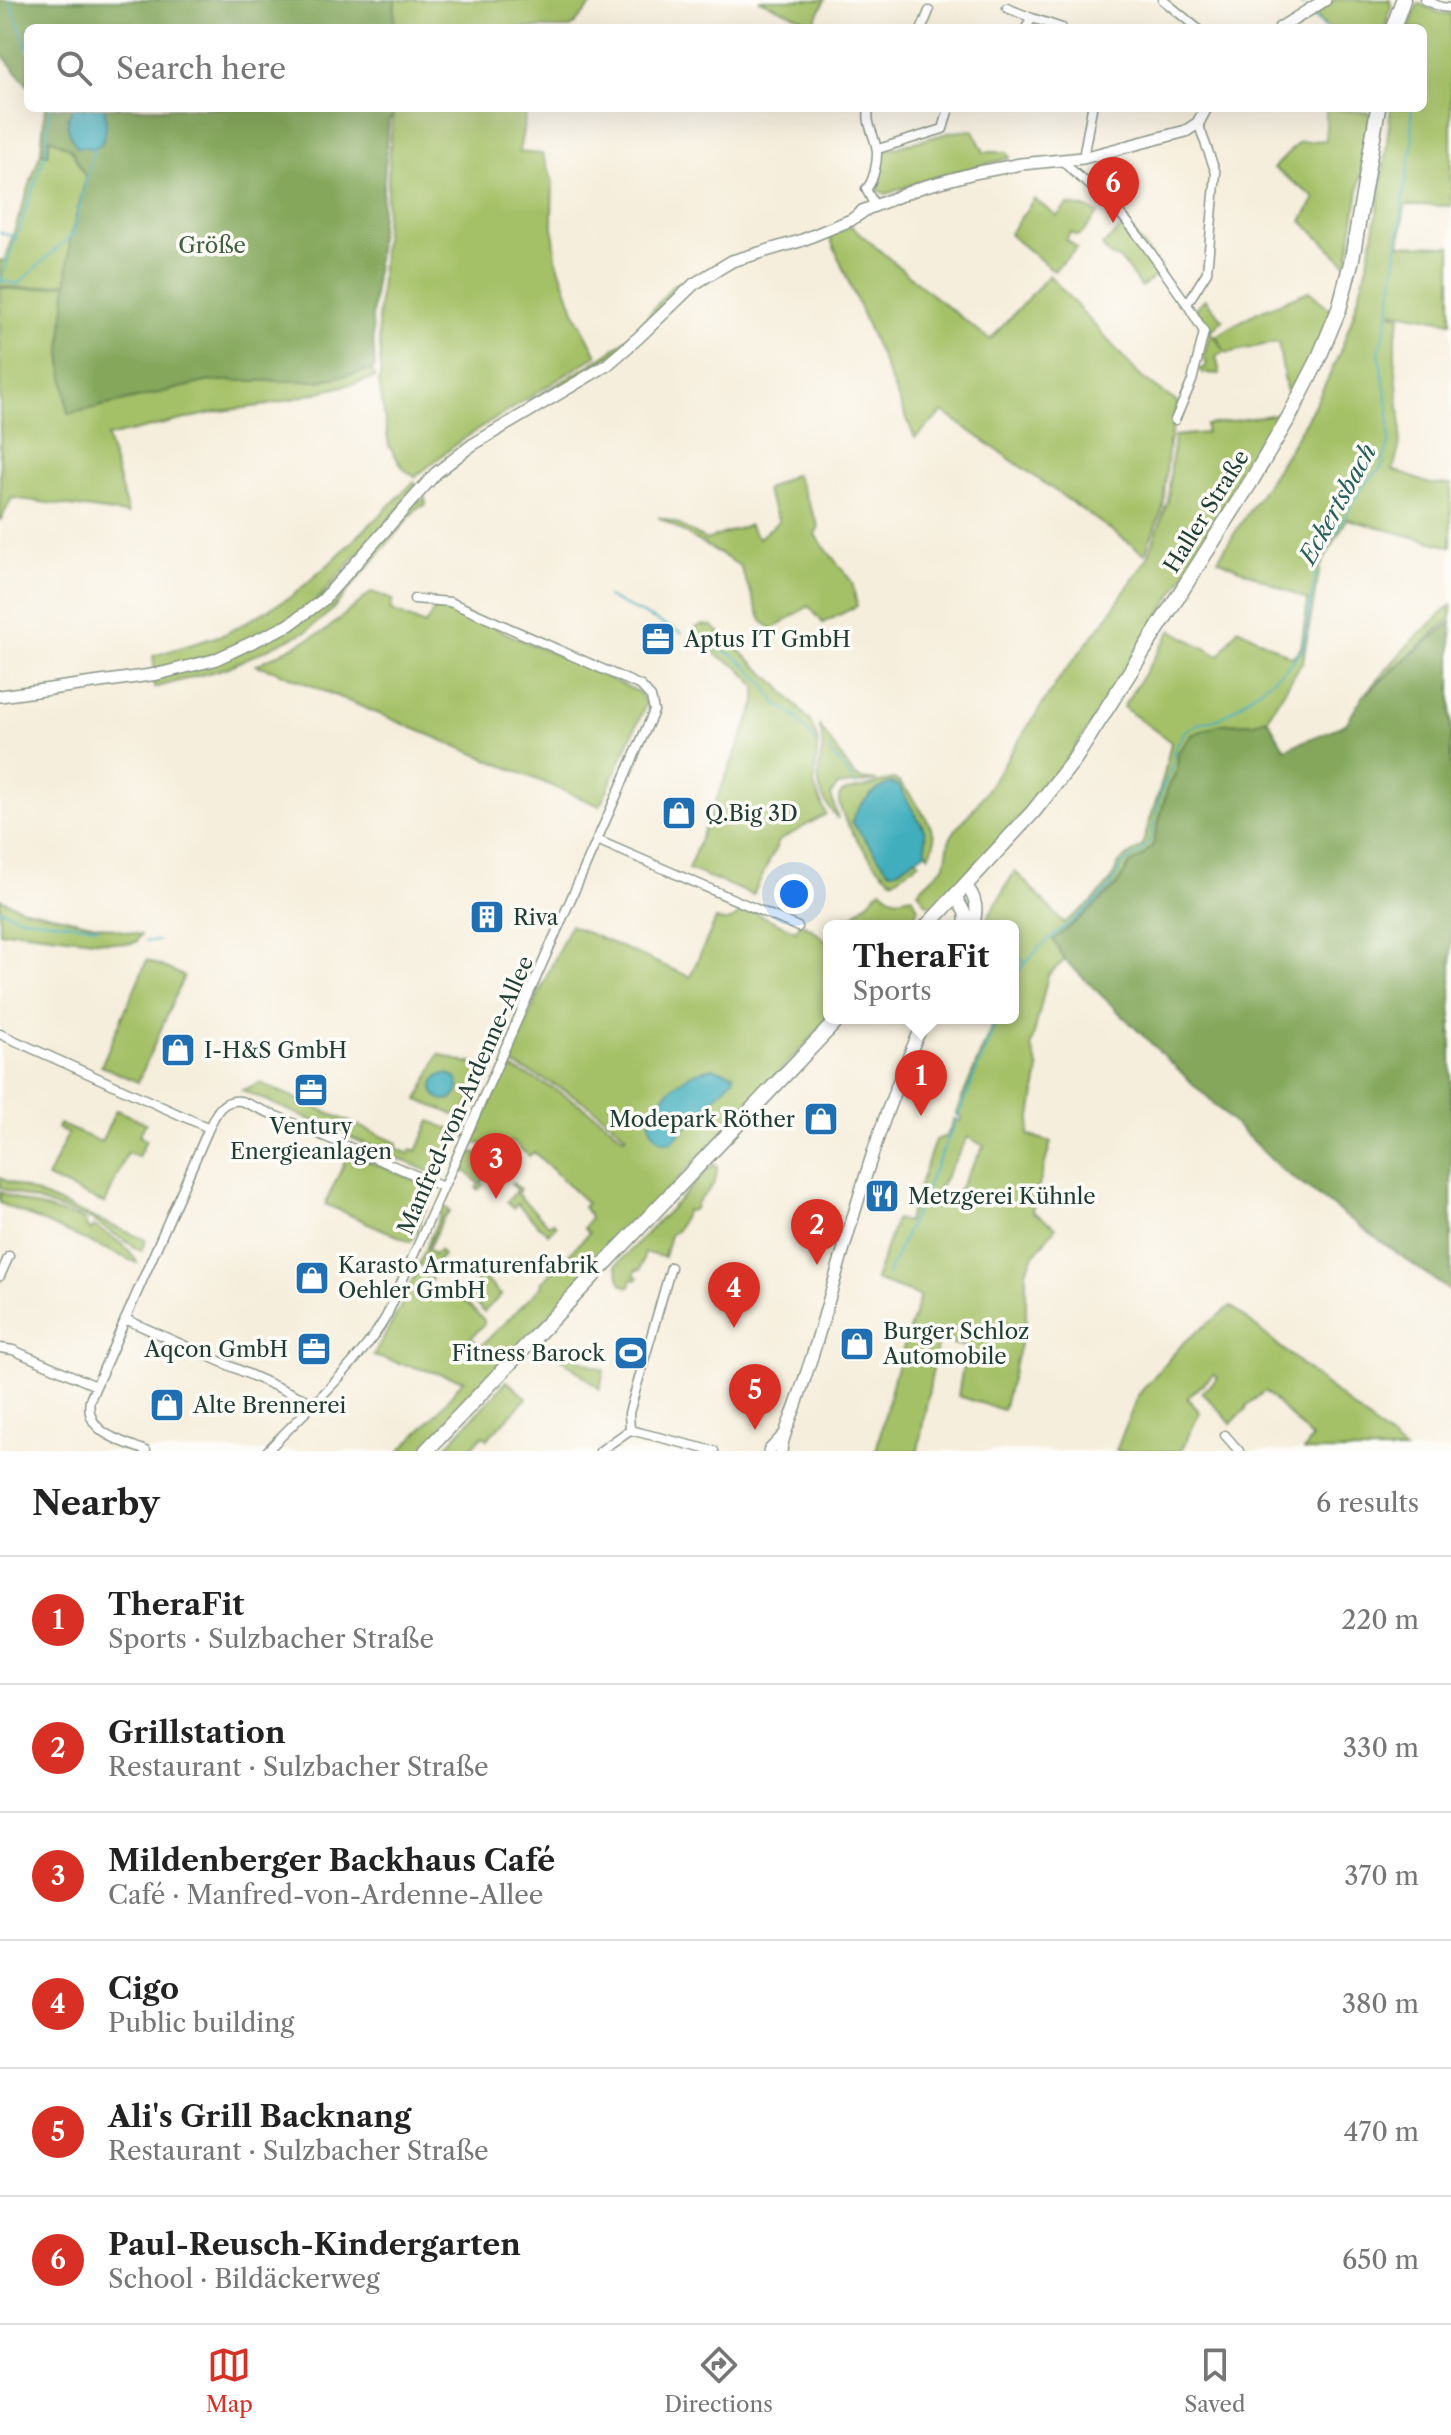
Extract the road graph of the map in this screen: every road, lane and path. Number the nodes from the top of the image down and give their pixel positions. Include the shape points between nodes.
1 (1163, 0) edge
2 (1325, 0) edge
3 (1403, 0) edge
4 (1425, 0) edge
5 (1007, 8) dead end
6 (1451, 8) edge
7 (929, 11) dead end
8 (1032, 18) junction
9 (924, 24) edge
10 (1028, 24) edge
11 (1050, 24) edge
12 (1192, 24) edge
13 (1287, 24) edge
14 (1394, 24) edge
15 (869, 112) edge
16 (948, 112) edge
17 (1091, 112) edge
18 (1204, 112) edge
19 (1377, 112) edge
20 (1198, 123) junction
21 (878, 149) junction
22 (1083, 158) junction
23 (1063, 161) junction
24 (871, 208) junction
25 (1187, 304) junction
26 (1175, 420) dead end
27 (414, 599) dead end
28 (0, 696) edge
29 (597, 840) junction
30 (961, 891) junction
31 (933, 920) edge
32 (965, 920) edge
33 (974, 920) edge
34 (798, 927) dead end
35 (833, 1024) edge
36 (924, 1024) edge
37 (1, 1033) edge
38 (209, 1128) junction
39 (443, 1187) junction
40 (9, 1256) dead end
41 (671, 1267) dead end
42 (0, 1276) edge
43 (125, 1319) junction
44 (0, 1348) edge
45 (96, 1386) junction
46 (313, 1403) junction
47 (630, 1430) junction
48 (1225, 1435) dead end
49 (783, 1436) junction
50 (146, 1451) edge
51 (267, 1451) edge
52 (426, 1451) edge
53 (600, 1451) edge
54 (714, 1451) edge
55 (769, 1451) edge
56 (781, 1451) edge
57 (1239, 1451) edge

1 - 12 street
2 - 13 street
3 - 14 main road
4 - 6 street
5 - 8 street
7 - 9 street
8 - 10 street
8 - 11 street
15 - 21 street
16 - 21 street via 943,129
17 - 22 street
18 - 20 street
19 - 30 main road, Haller Straße via 1339,309 1289,417 1074,760
20 - 22 street via 1186,131
20 - 25 street via 1216,173 1207,272
21 - 24 street via 866,189
22 - 23 street
23 - 24 street via 974,173
23 - 25 street via 1133,228
24 - 28 street via 800,241 732,261 694,284 607,365 472,445 436,473 323,600 289,625 214,660 158,674
25 - 26 street via 1202,326 1203,340
27 - 29 street, Manfred-von-Ardenne-Allee via 450,602 648,691 653,715
29 - 34 street
29 - 39 street, Manfred-von-Ardenne-Allee
30 - 31 main road, Haller Straße
30 - 32 street
30 - 33 street via 973,894
35 - 52 main road
36 - 49 street via 889,1109
37 - 38 street
38 - 39 street via 222,1105 241,1101
38 - 43 street
39 - 46 street, Manfred-von-Ardenne-Allee via 376,1335
40 - 42 street
41 - 47 street via 629,1413
43 - 45 street
43 - 46 street
44 - 45 street
45 - 50 street via 89,1407 96,1427
46 - 51 street, Manfred-von-Ardenne-Allee
47 - 53 street
47 - 54 street
48 - 57 street
49 - 55 street
49 - 56 street

